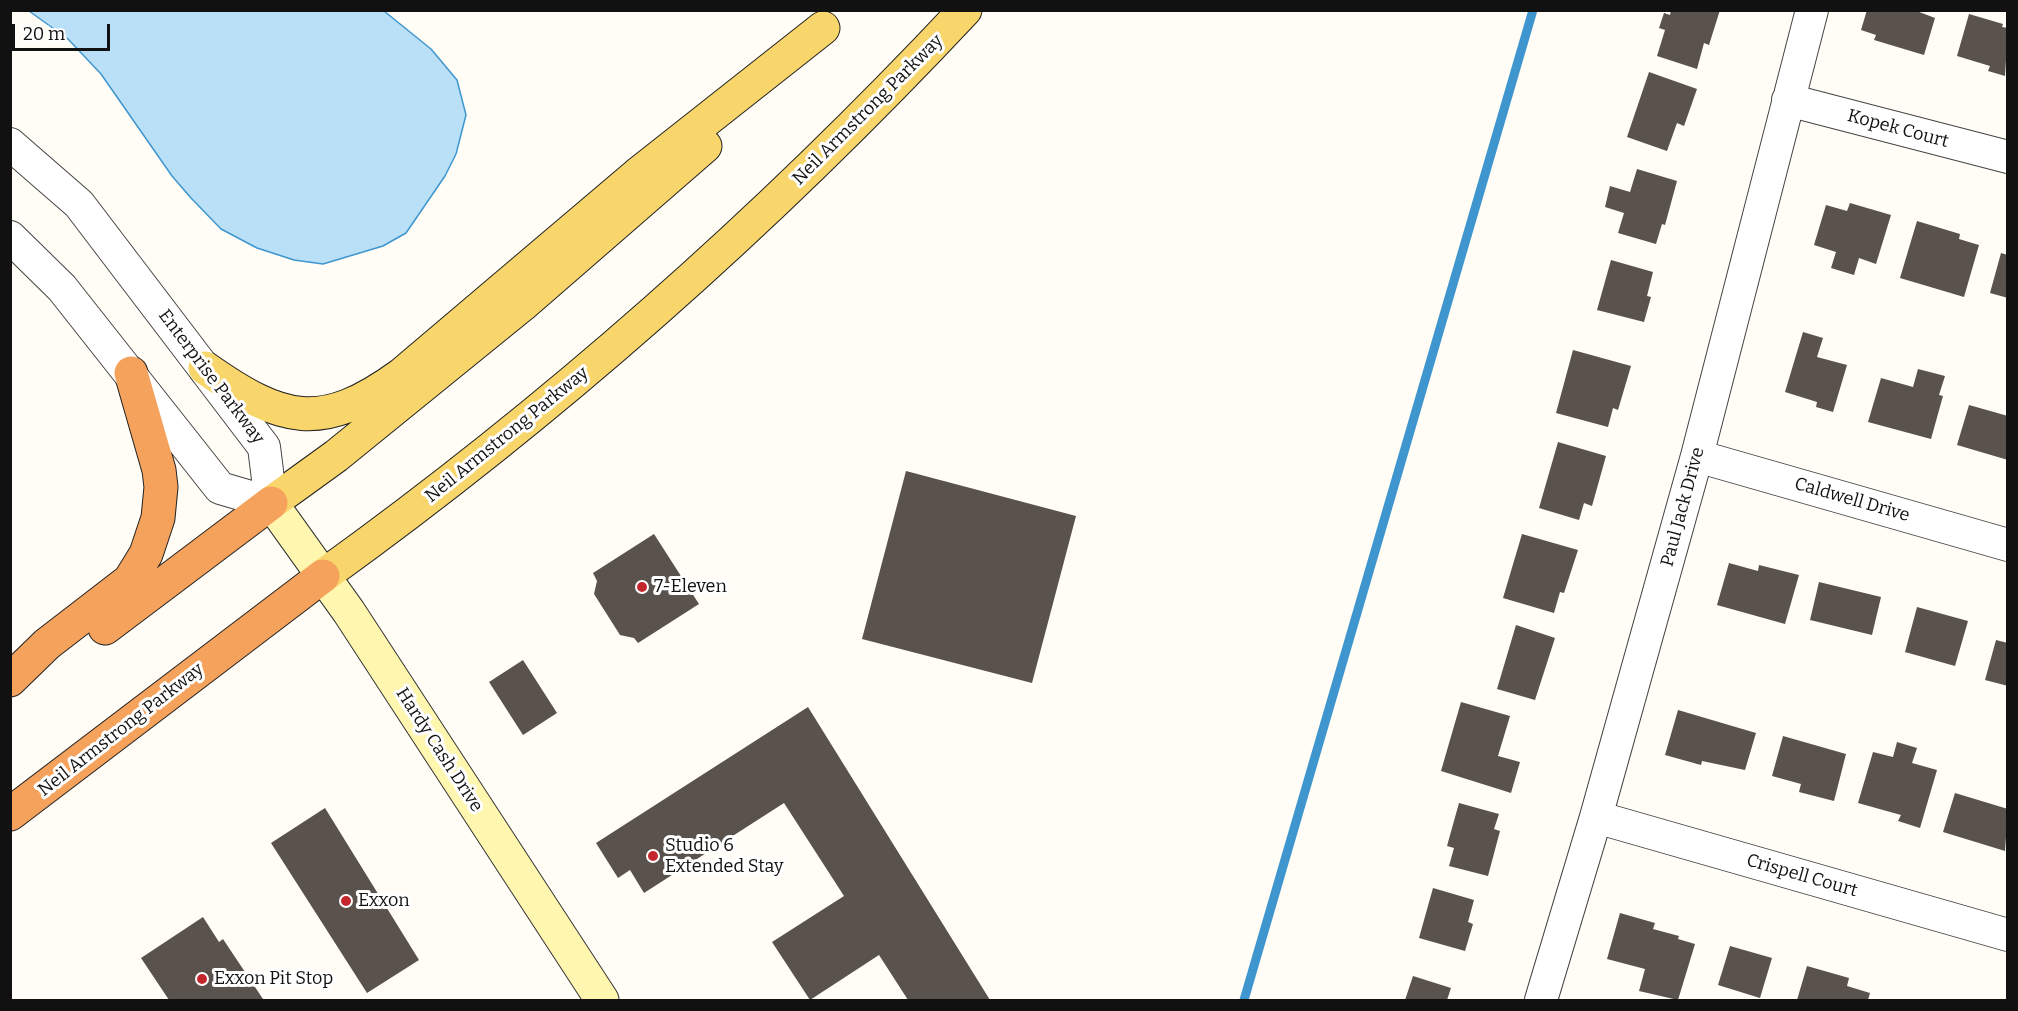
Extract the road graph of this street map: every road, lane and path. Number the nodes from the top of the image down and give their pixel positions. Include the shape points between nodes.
1 (965, 10) edge
2 (1812, 10) edge
3 (832, 19) edge
4 (1788, 100) junction
5 (10, 144) edge
6 (2007, 157) edge
7 (10, 237) edge
8 (205, 368) junction
9 (130, 373) junction
10 (1697, 456) junction
11 (271, 503) junction
12 (2007, 545) edge
13 (323, 576) junction
14 (10, 680) edge
15 (10, 698) edge
16 (10, 814) edge
17 (1596, 817) junction
18 (2007, 935) edge
19 (602, 1000) edge
20 (1541, 1000) edge

1 - 13 main road, Neil Armstrong Parkway via 848,133 628,336 408,515
2 - 4 street, Paul Jack Drive
3 - 8 main road via 638,174 401,375 368,397 328,412 290,413 246,397
3 - 11 main road via 664,184 336,456
4 - 6 street, Kopek Court
4 - 10 street, Paul Jack Drive
5 - 8 street, Enterprise Parkway via 79,204
7 - 9 street via 62,288
8 - 11 street, Enterprise Parkway via 264,447
9 - 11 street via 220,488
9 - 14 highway via 161,487 158,518 146,554 130,580 47,644
10 - 12 street, Caldwell Drive
10 - 17 street, Paul Jack Drive
11 - 13 street, Hardy Cash Drive
11 - 15 highway
13 - 16 highway, Neil Armstrong Parkway
13 - 19 street, Hardy Cash Drive
17 - 18 street, Crispell Court
17 - 20 street, Paul Jack Drive

